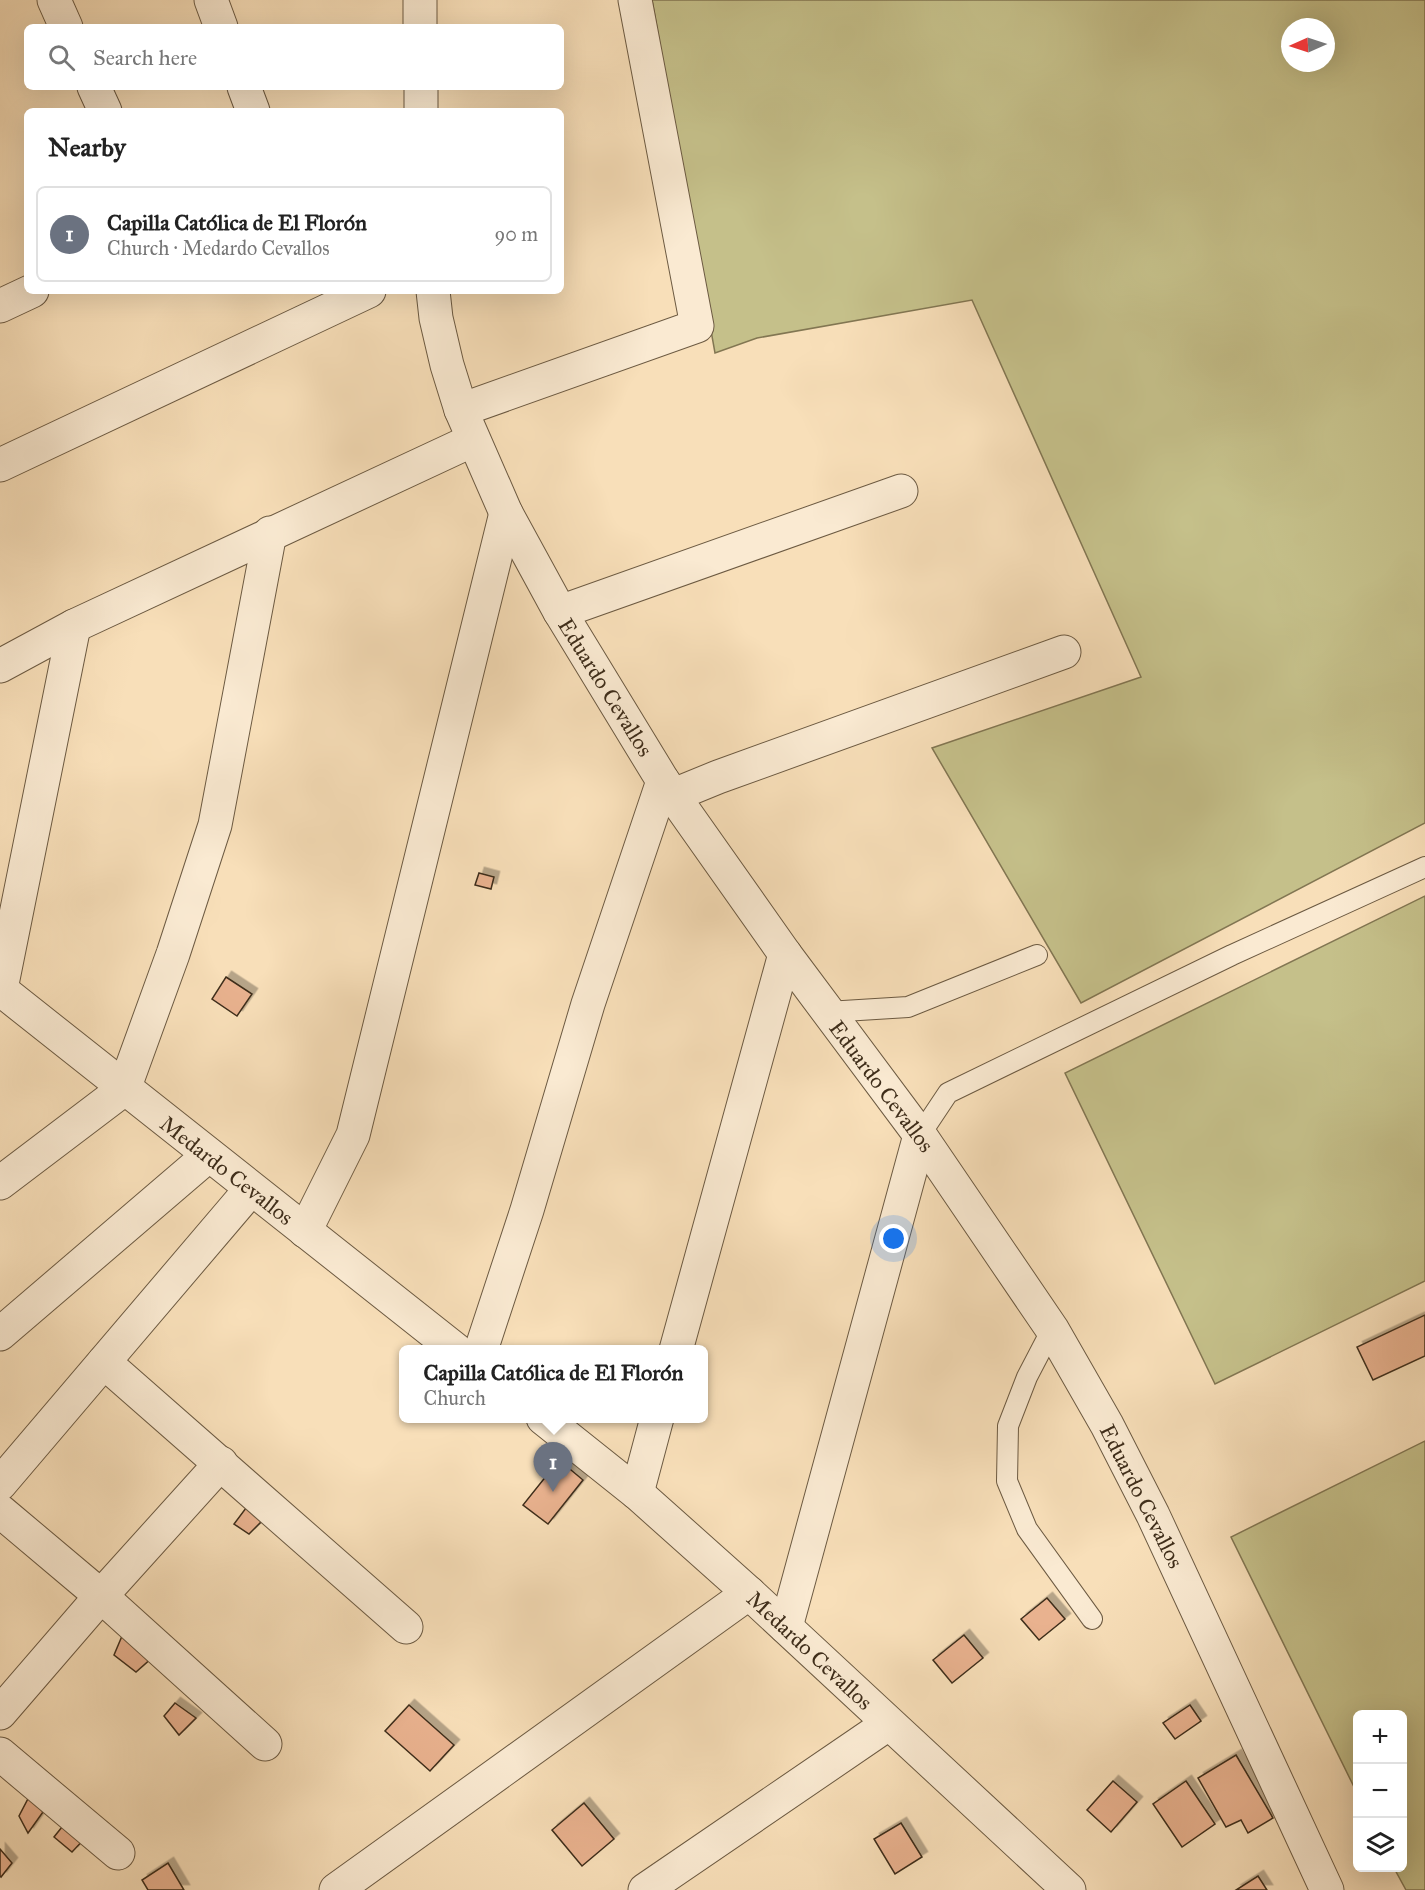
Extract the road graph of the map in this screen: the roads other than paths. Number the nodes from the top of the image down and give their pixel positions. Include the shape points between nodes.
1 (54, 0) edge
2 (210, 0) edge
3 (420, 0) edge
4 (634, 0) edge
5 (65, 24) edge
6 (220, 24) edge
7 (420, 24) edge
8 (94, 90) edge
9 (245, 90) edge
10 (421, 90) edge
11 (104, 108) edge
12 (252, 108) edge
13 (421, 108) edge
14 (26, 294) edge
15 (363, 294) edge
16 (433, 294) edge
17 (0, 306) edge
18 (467, 425) junction
19 (0, 465) edge
20 (902, 491) dead end
21 (506, 513) junction
22 (270, 533) junction
23 (560, 612) junction
24 (74, 626) junction
25 (1064, 652) dead end
26 (0, 666) edge
27 (669, 788) junction
28 (1425, 867) edge
29 (784, 954) junction
30 (1037, 955) dead end
31 (0, 989) edge
32 (827, 1012) junction
33 (124, 1089) junction
34 (920, 1135) junction
35 (209, 1155) junction
36 (0, 1183) edge
37 (251, 1189) junction
38 (305, 1231) junction
39 (1052, 1329) junction
40 (0, 1334) edge
41 (450, 1345) edge
42 (483, 1345) edge
43 (677, 1345) edge
44 (104, 1362) junction
45 (548, 1423) edge
46 (656, 1423) edge
47 (220, 1463) junction
48 (0, 1484) edge
49 (637, 1493) junction
50 (0, 1512) edge
51 (749, 1593) junction
52 (101, 1596) junction
53 (1092, 1619) dead end
54 (406, 1627) dead end
55 (786, 1627) junction
56 (0, 1713) edge
57 (888, 1724) junction
58 (265, 1744) dead end
59 (0, 1754) edge
60 (118, 1853) dead end
61 (336, 1890) edge
62 (645, 1890) edge
63 (1069, 1890) edge
64 (1327, 1890) edge

1 - 5 street
2 - 6 street
3 - 7 street
4 - 18 street via 697,326
8 - 11 street
9 - 12 street
10 - 13 street
14 - 17 street
15 - 19 street
16 - 18 street, Eduardo Cevallos via 447,366
18 - 21 street, Eduardo Cevallos
18 - 22 street
20 - 23 street
21 - 23 street, Eduardo Cevallos
21 - 38 street via 353,1135
22 - 24 street
22 - 33 street via 214,825
23 - 27 street, Eduardo Cevallos
24 - 26 street
24 - 31 street
25 - 27 street via 718,777
27 - 29 street, Eduardo Cevallos
27 - 42 street via 588,1004
28 - 34 lane via 1232,955 948,1093
29 - 32 street, Eduardo Cevallos
29 - 43 street
30 - 32 lane via 908,1007
31 - 33 street, Medardo Cevallos
32 - 34 street, Eduardo Cevallos
33 - 35 street, Medardo Cevallos
33 - 36 street
34 - 39 street, Eduardo Cevallos
34 - 55 street
35 - 37 street, Medardo Cevallos
35 - 40 street
37 - 38 street, Medardo Cevallos
37 - 44 street
38 - 41 street, Medardo Cevallos
39 - 53 lane via 1008,1426 1007,1481 1027,1529
39 - 64 street, Eduardo Cevallos via 1154,1515
44 - 47 street
44 - 48 street
45 - 49 street, Medardo Cevallos
46 - 49 street
47 - 52 street
47 - 54 street
49 - 51 street, Medardo Cevallos
50 - 52 street
51 - 55 street, Medardo Cevallos
51 - 61 street
52 - 56 street
52 - 58 street
55 - 57 street, Medardo Cevallos
57 - 62 street
57 - 63 street, Medardo Cevallos
59 - 60 street

